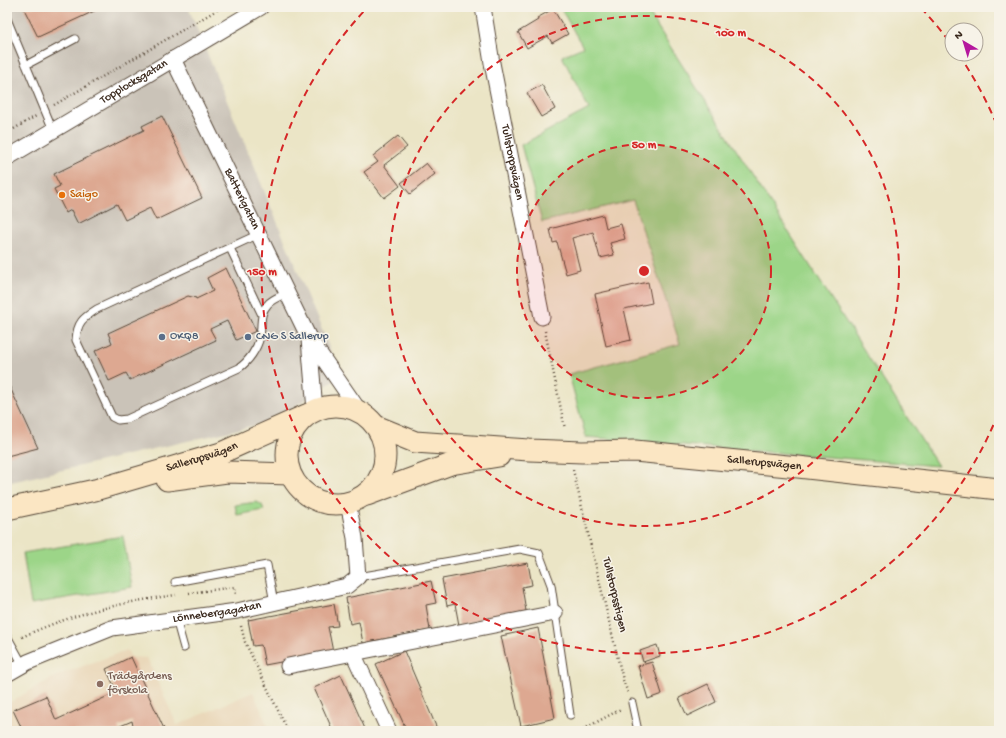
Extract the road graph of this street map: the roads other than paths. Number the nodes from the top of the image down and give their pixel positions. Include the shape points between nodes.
1 (261, 7) edge
2 (483, 7) edge
3 (7, 19) edge
4 (74, 39) dead end
5 (173, 59) junction
6 (26, 65) junction
7 (53, 130) junction
8 (7, 158) edge
9 (259, 234) junction
10 (230, 248) junction
11 (287, 293) junction
12 (262, 315) junction
13 (542, 316) road end
14 (309, 338) junction
15 (358, 409) junction
16 (310, 412) junction
17 (378, 426) junction
18 (530, 450) junction
19 (290, 474) junction
20 (999, 489) edge
21 (95, 490) junction
22 (357, 499) junction
23 (7, 509) edge
24 (358, 577) junction
25 (174, 582) dead end
26 (274, 603) junction
27 (555, 613) junction
28 (176, 619) junction
29 (7, 636) edge
30 (184, 648) dead end
31 (352, 653) junction
32 (23, 665) junction
33 (288, 666) dead end
34 (7, 674) edge
35 (632, 703) road end
36 (570, 715) dead end
37 (389, 731) edge
38 (638, 731) edge

1 - 5 street, Topplocksgatan
2 - 13 street, Tullstorpsvägen
3 - 6 lane
4 - 6 lane
5 - 7 street, Topplocksgatan
5 - 9 street, Batterigatan
6 - 7 lane
7 - 8 street, Topplocksgatan
9 - 10 lane
9 - 11 street, Batterigatan
10 - 12 lane
10 - 12 lane via 97,309 80,323 76,330 76,340 112,417 118,420 127,419 239,368 248,361 260,338
11 - 12 lane via 269,302
11 - 14 street, Batterigatan
14 - 15 street, Batterigatan
14 - 16 street, Batterigatan
15 - 16 main road, Sallerupsvägen via 344,405 329,405
15 - 17 main road, Sallerupsvägen
16 - 19 main road, Sallerupsvägen via 295,427 288,442 286,458
16 - 21 main road, Sallerupsvägen via 222,454
17 - 18 main road, Sallerupsvägen via 415,442
17 - 22 main road, Sallerupsvägen via 385,444 385,463 379,481
18 - 20 main road, Sallerupsvägen via 635,450
18 - 22 main road, Sallerupsvägen via 451,464
19 - 21 main road, Sallerupsvägen via 227,472
19 - 22 main road, Sallerupsvägen via 299,488 313,499 330,504
21 - 23 main road, Sallerupsvägen
22 - 24 street via 355,538
24 - 26 street, Lönnebergagatan via 347,586
24 - 27 lane via 520,549 539,553 551,585
25 - 26 lane via 267,565
26 - 28 street, Lönnebergagatan
27 - 31 street
27 - 36 lane
28 - 30 lane
28 - 32 street, Lönnebergagatan via 112,628
29 - 32 lane
31 - 33 street
31 - 37 street
32 - 34 street, Lönnebergagatan
35 - 38 lane

